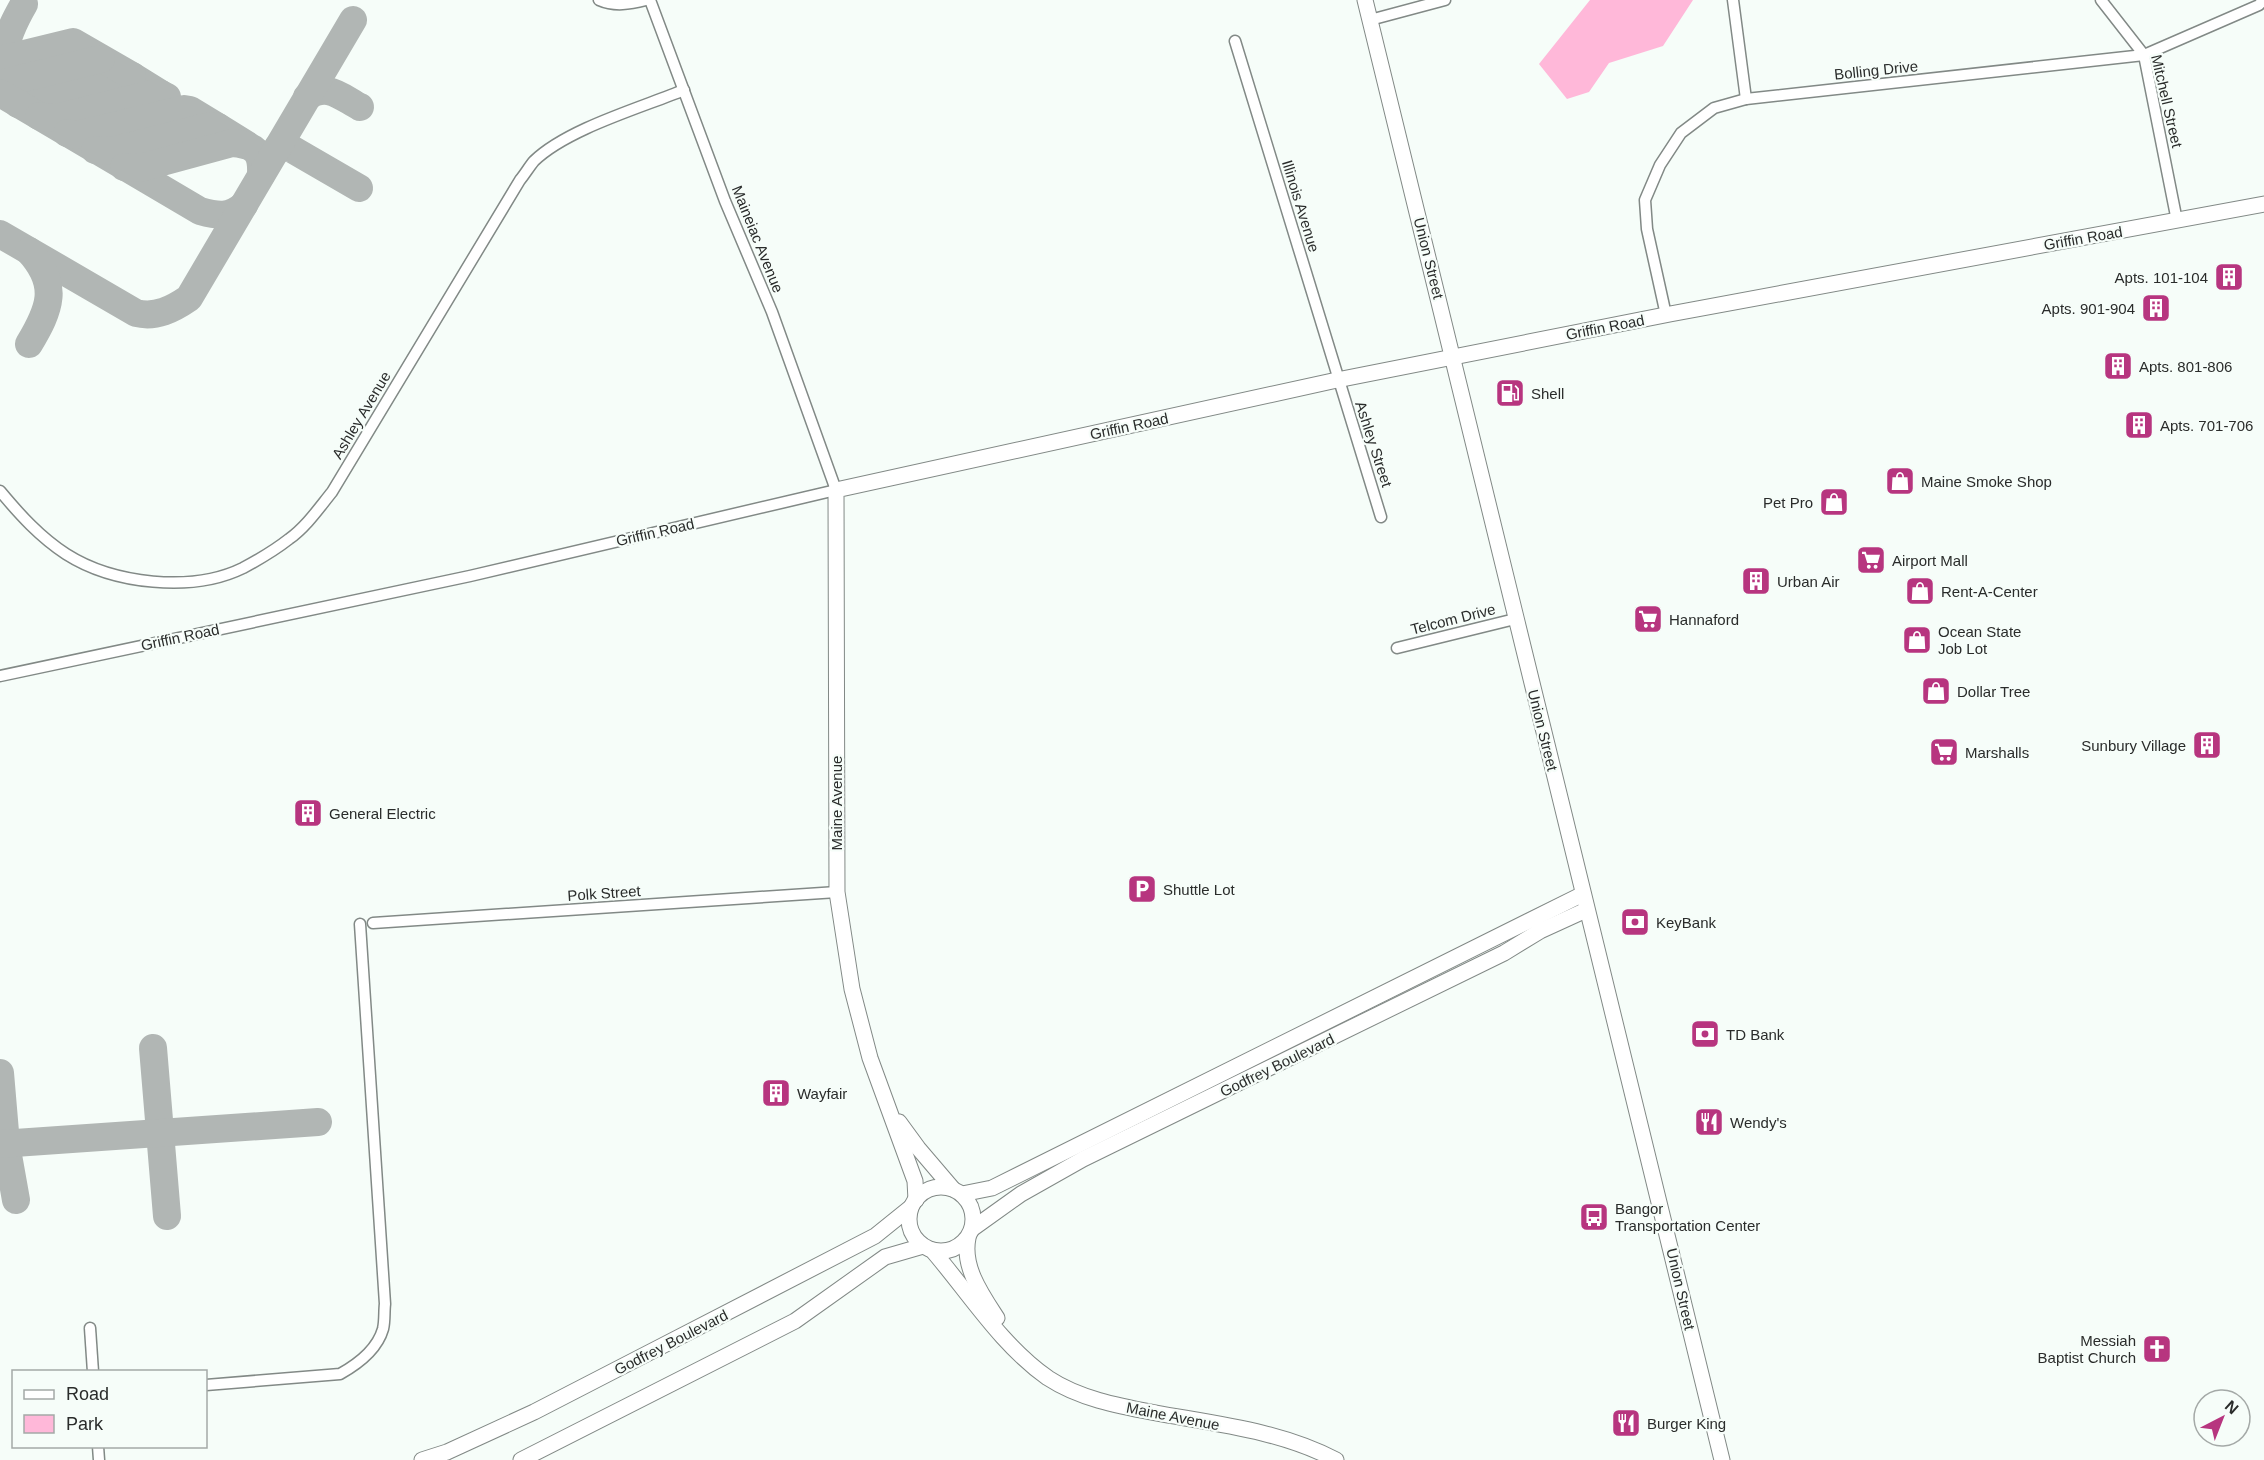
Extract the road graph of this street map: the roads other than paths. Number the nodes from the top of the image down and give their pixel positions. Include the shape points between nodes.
1 (599, 0) edge
2 (648, 0) edge
3 (1365, 0) edge
4 (1445, 0) edge
5 (1733, 0) edge
6 (2101, 0) edge
7 (2263, 0) edge
8 (1371, 20) junction
9 (1235, 41) dead end
10 (2144, 55) junction
11 (684, 90) junction
12 (1746, 99) junction
13 (2264, 204) edge
14 (2177, 221) junction
15 (1666, 315) junction
16 (1454, 357) junction
17 (1338, 380) junction
18 (836, 490) junction
19 (0, 491) edge
20 (1381, 517) dead end
21 (1515, 619) junction
22 (1397, 648) dead end
23 (0, 676) edge
24 (837, 892) junction
25 (1583, 894) junction
26 (1587, 910) junction
27 (373, 923) dead end
28 (360, 924) dead end
29 (887, 1108) junction
30 (958, 1192) junction
31 (913, 1203) junction
32 (970, 1234) junction
33 (927, 1248) junction
34 (90, 1328) dead end
35 (1019, 1354) junction
36 (93, 1370) edge
37 (207, 1385) edge
38 (422, 1460) edge
39 (521, 1460) edge
40 (1336, 1460) edge
41 (1722, 1460) edge

1 - 2 street via 615,5
2 - 11 street, Maineiac Avenue
3 - 8 street, Union Street
4 - 8 street
5 - 12 street
6 - 10 street, Mitchell Street
7 - 10 street, Bolling Drive
8 - 16 street, Union Street
9 - 17 street, Illinois Avenue
10 - 12 street, Bolling Drive
10 - 14 street, Mitchell Street
11 - 18 street, Maineiac Avenue via 772,312
11 - 19 street, Ashley Avenue via 572,135 533,162 332,492 291,539 242,568 221,576 171,583 100,570 67,554 30,526
12 - 15 street, Bolling Drive via 1714,108 1681,133 1660,165 1645,200 1647,229
13 - 14 street, Griffin Road
14 - 15 street, Griffin Road
15 - 16 street, Griffin Road
16 - 17 street, Griffin Road
16 - 21 street, Union Street
17 - 18 street, Griffin Road
17 - 20 street, Ashley Street
18 - 23 street, Griffin Road via 470,576
18 - 24 street, Maine Avenue
21 - 22 street, Telcom Drive
21 - 25 street, Union Street
24 - 27 street, Polk Street
24 - 29 street, Maine Avenue via 852,989
25 - 26 street, Union Street
25 - 30 street, Godfrey Boulevard via 993,1188
26 - 32 street, Godfrey Boulevard via 1083,1159 1021,1194
26 - 41 street, Union Street
28 - 37 street via 385,1304 383,1329 371,1351 340,1374
29 - 30 street, Maine Avenue
29 - 31 street, Maine Avenue via 915,1181
30 - 31 street via 931,1188
30 - 32 street via 973,1210
31 - 33 street via 909,1224
31 - 38 street, Godfrey Boulevard via 875,1236 534,1412
32 - 33 street via 952,1250
32 - 35 street, Maine Avenue via 966,1251 976,1282
33 - 35 street, Maine Avenue
33 - 39 street via 885,1257 795,1321
34 - 36 street
35 - 40 street, Maine Avenue via 1049,1378 1097,1400 1272,1435

